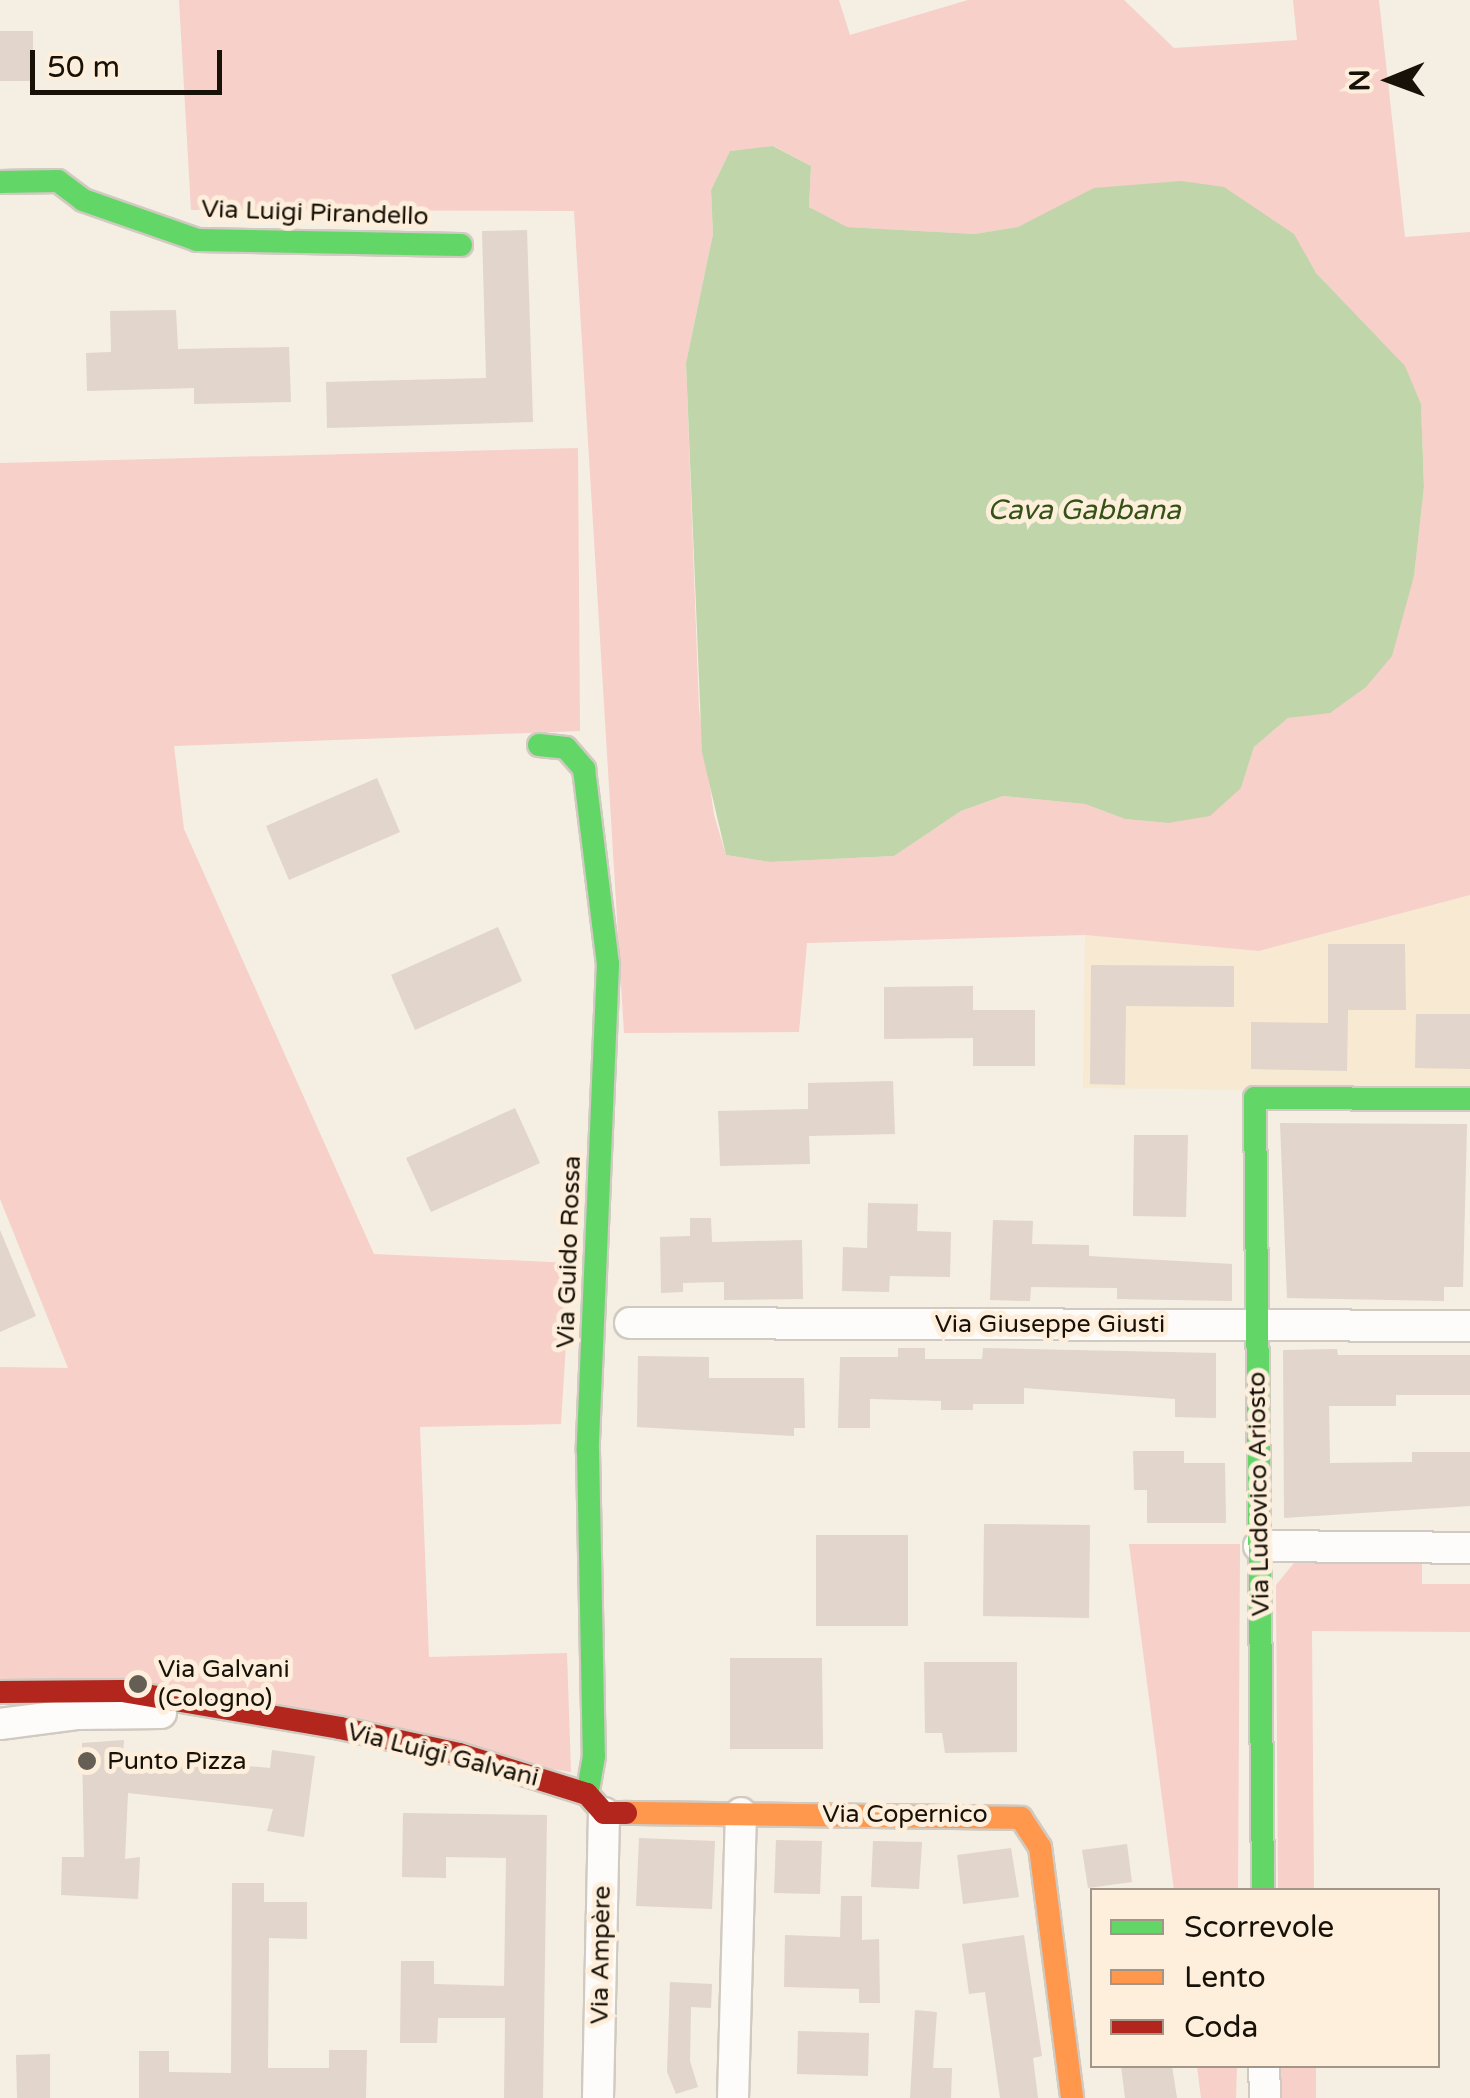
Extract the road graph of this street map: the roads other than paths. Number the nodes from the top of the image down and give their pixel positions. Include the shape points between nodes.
1 (0, 182) edge
2 (461, 245) dead end
3 (539, 745) dead end
4 (1470, 1099) edge
5 (630, 1323) dead end
6 (1257, 1324) junction
7 (1470, 1326) edge
8 (1259, 1546) junction
9 (1470, 1548) edge
10 (0, 1692) edge
11 (274, 1716) junction
12 (0, 1724) edge
13 (596, 1804) junction
14 (741, 1813) junction
15 (1262, 1888) edge
16 (1264, 2068) edge
17 (598, 2098) edge
18 (733, 2098) edge
19 (1072, 2098) edge
20 (1265, 2098) edge

1 - 2 street, Via Luigi Pirandello via 58,182 83,200 196,240
3 - 13 street, Via Guido Rossa via 566,748 584,770 608,964 588,1451
4 - 6 street, Via Ludovico Ariosto via 1255,1098
5 - 6 street, Via Giuseppe Giusti
6 - 7 street, Via Giuseppe Giusti
6 - 8 street, Via Ludovico Ariosto
8 - 9 street
8 - 15 street, Via Ludovico Ariosto
10 - 11 street, Via Luigi Galvani via 75,1686
11 - 12 street, Via Luigi Galvani via 78,1714
11 - 13 street, Via Luigi Galvani via 459,1754
13 - 14 street, Via Copernico
13 - 17 street, Via Ampère
14 - 18 street
14 - 19 street, Via Copernico via 1021,1818 1040,1847
16 - 20 street

